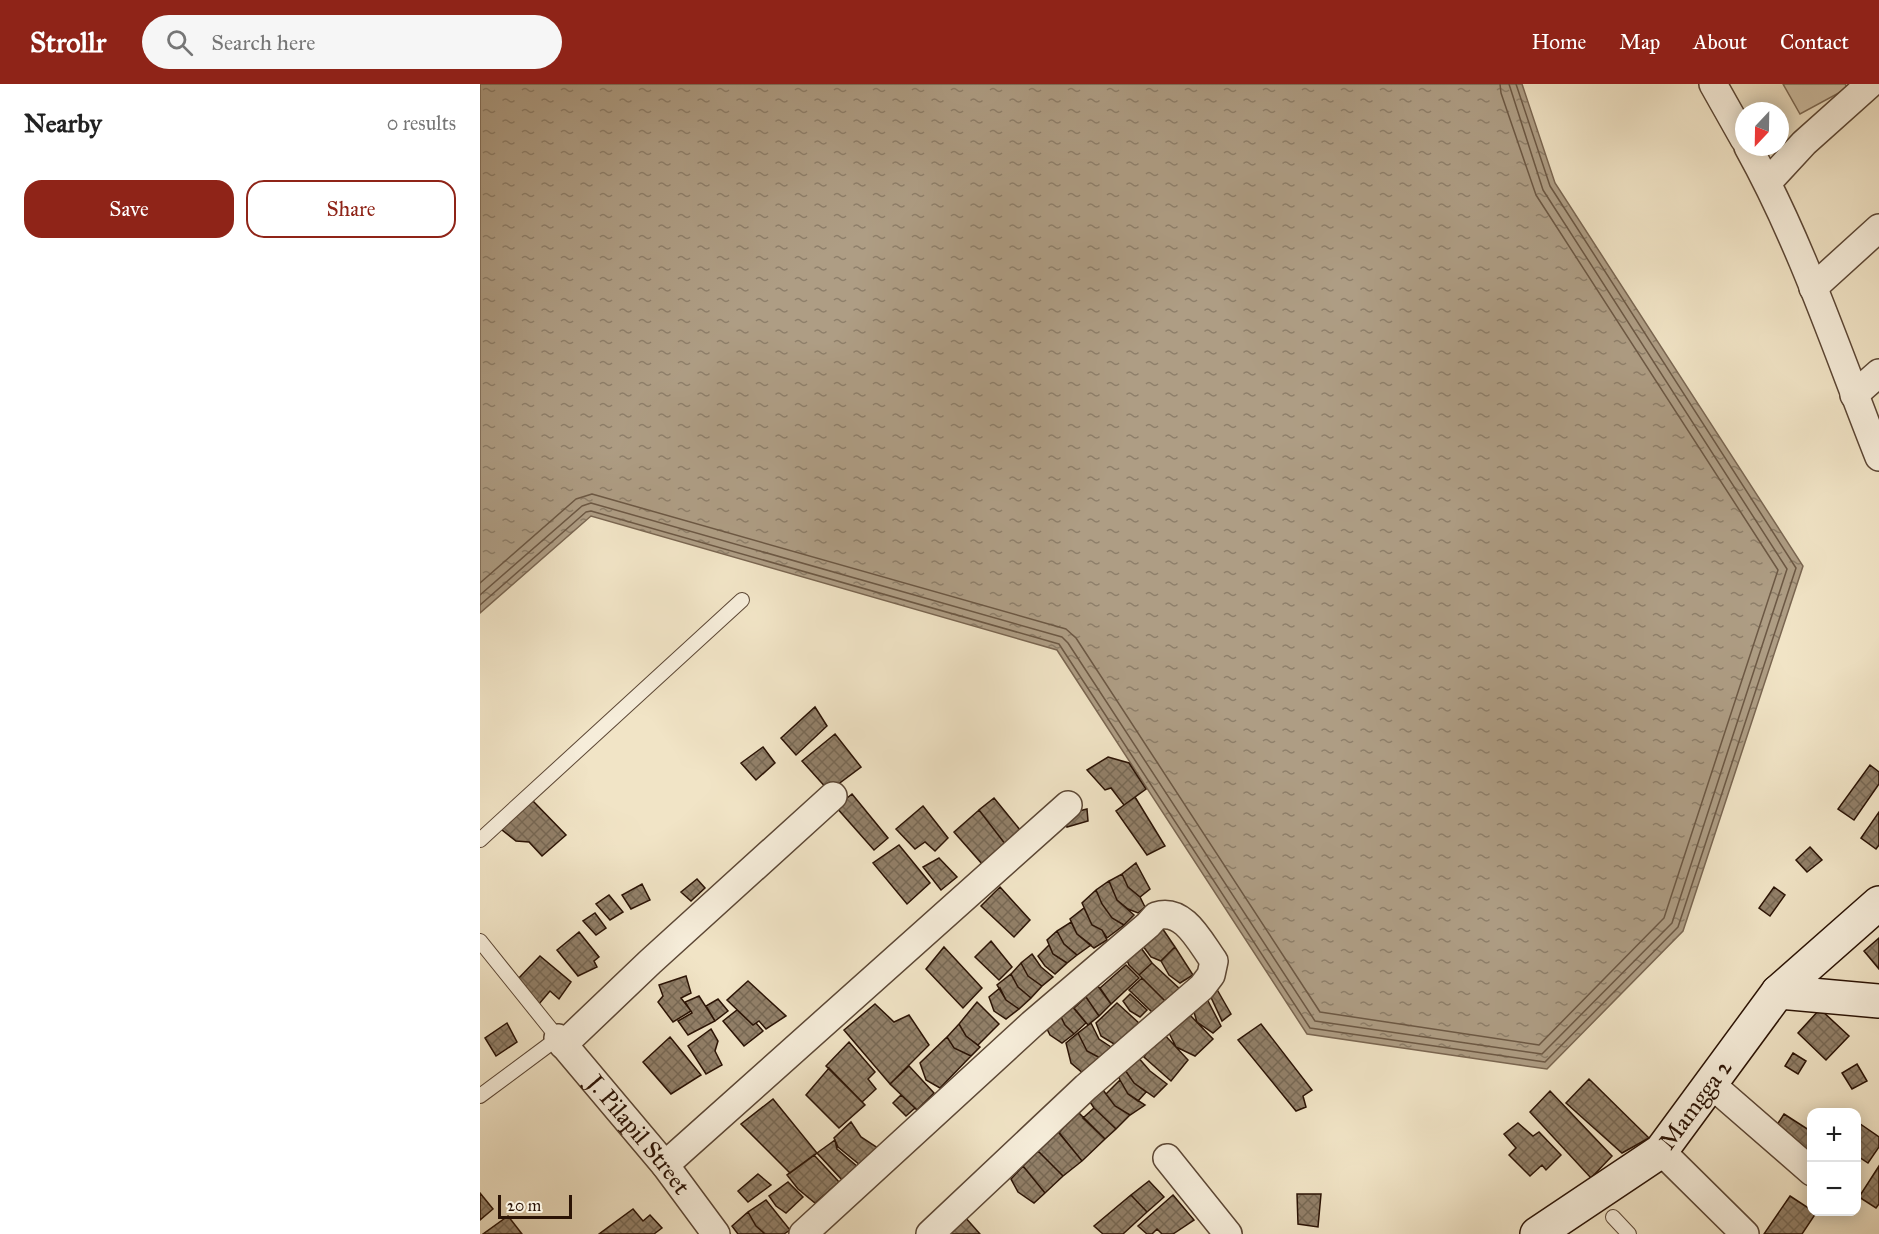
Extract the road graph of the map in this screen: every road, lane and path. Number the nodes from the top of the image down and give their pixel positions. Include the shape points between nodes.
1 (1713, 84) edge
2 (1870, 84) edge
3 (1735, 123) edge
4 (1753, 156) edge
5 (1768, 182) junction
6 (1879, 228) edge
7 (1813, 288) junction
8 (1879, 373) edge
9 (1854, 395) junction
10 (1879, 456) edge
11 (742, 600) dead end
12 (833, 796) dead end
13 (1068, 805) dead end
14 (480, 840) edge
15 (1879, 903) edge
16 (480, 940) edge
17 (1778, 992) junction
18 (1879, 1001) edge
19 (560, 1041) junction
20 (1712, 1085) junction
21 (480, 1096) edge
22 (1661, 1151) junction
23 (1167, 1158) dead end
24 (665, 1165) junction
25 (1807, 1168) edge
26 (1613, 1217) dead end
27 (716, 1234) edge
28 (803, 1234) edge
29 (930, 1234) edge
30 (1227, 1234) edge
31 (1537, 1234) edge
32 (1629, 1234) edge
33 (1745, 1234) edge

1 - 3 street
2 - 5 street via 1804,143
4 - 5 street
5 - 7 street
6 - 7 street
7 - 9 street
8 - 9 street
9 - 10 street
11 - 14 lane
12 - 19 street
13 - 24 street
15 - 17 street, Mamgga 2
16 - 19 lane
17 - 18 street
17 - 20 street, Mamgga 2
19 - 21 lane
19 - 24 street, J. Pilapil Street
20 - 22 street, Mamgga 2
20 - 25 street
22 - 31 street
22 - 33 street, Mamgga 2
23 - 30 street
24 - 27 street, J. Pilapil Street
26 - 32 lane
28 - 29 street via 1156,916 1171,914 1184,920 1214,961 1211,975 1202,987 1086,1087

